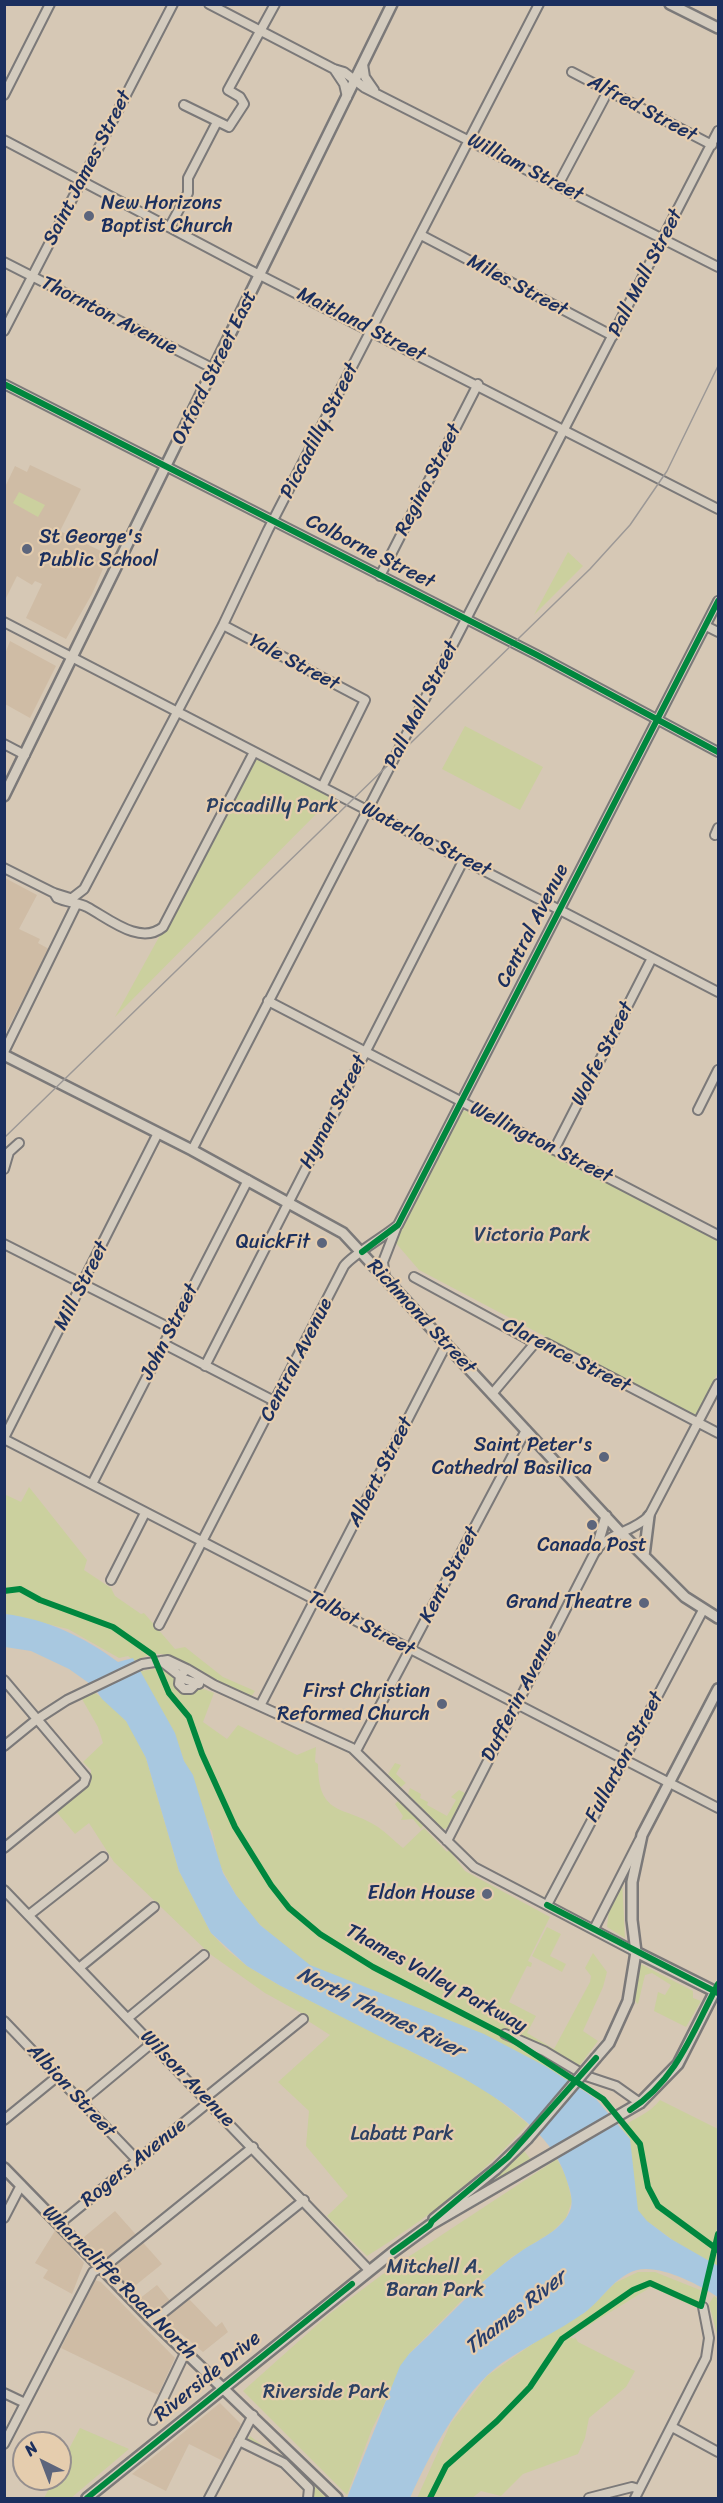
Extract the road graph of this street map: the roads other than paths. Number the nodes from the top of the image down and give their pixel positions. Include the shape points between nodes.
1 (50, 4) edge
2 (173, 4) edge
3 (209, 4) edge
4 (275, 4) edge
5 (392, 4) edge
6 (539, 4) edge
7 (670, 4) edge
8 (718, 28) edge
9 (260, 31) junction
10 (363, 64) junction
11 (334, 69) junction
12 (572, 72) dead end
13 (355, 80) junction
14 (375, 91) junction
15 (608, 91) junction
16 (4, 95) edge
17 (347, 97) junction
18 (184, 105) dead end
19 (217, 122) junction
20 (718, 131) edge
21 (4, 140) edge
22 (471, 140) junction
23 (712, 145) junction
24 (82, 180) junction
25 (558, 185) junction
26 (170, 226) junction
27 (421, 235) junction
28 (663, 239) junction
29 (4, 262) edge
30 (718, 267) edge
31 (260, 274) junction
32 (32, 276) junction
33 (4, 331) edge
34 (372, 331) junction
35 (613, 336) junction
36 (214, 369) junction
37 (4, 384) edge
38 (478, 384) junction
39 (564, 430) junction
40 (166, 467) junction
41 (718, 509) edge
42 (273, 522) junction
43 (380, 576) junction
44 (718, 601) edge
45 (466, 620) junction
46 (4, 622) edge
47 (223, 625) junction
48 (706, 626) junction
49 (718, 632) edge
50 (73, 657) junction
51 (177, 713) junction
52 (659, 721) junction
53 (4, 744) edge
54 (254, 752) junction
55 (718, 752) edge
56 (25, 755) junction
57 (323, 785) junction
58 (4, 796) edge
59 (368, 810) junction
60 (464, 859) junction
61 (4, 868) edge
62 (84, 889) junction
63 (77, 904) junction
64 (559, 909) junction
65 (652, 958) junction
66 (718, 992) edge
67 (268, 1001) junction
68 (7, 1039) edge
69 (4, 1053) edge
70 (364, 1053) junction
71 (718, 1070) edge
72 (462, 1102) junction
73 (698, 1110) dead end
74 (158, 1133) junction
75 (19, 1143) dead end
76 (192, 1150) junction
77 (554, 1150) junction
78 (4, 1169) edge
79 (248, 1180) junction
80 (288, 1203) junction
81 (398, 1225) junction
82 (718, 1235) edge
83 (4, 1244) edge
84 (362, 1252) junction
85 (414, 1277) dead end
86 (386, 1279) junction
87 (82, 1285) junction
88 (172, 1329) junction
89 (535, 1343) junction
90 (164, 1344) junction
91 (446, 1345) junction
92 (205, 1366) junction
93 (718, 1384) edge
94 (492, 1394) junction
95 (276, 1402) junction
96 (698, 1423) junction
97 (526, 1430) junction
98 (718, 1433) edge
99 (4, 1438) edge
100 (92, 1484) junction
101 (145, 1513) junction
102 (606, 1516) junction
103 (649, 1516) junction
104 (621, 1533) junction
105 (202, 1542) junction
106 (596, 1550) junction
107 (644, 1556) junction
108 (111, 1580) dead end
109 (315, 1600) junction
110 (703, 1610) junction
111 (718, 1618) edge
112 (159, 1625) dead end
113 (410, 1650) junction
114 (156, 1660) junction
115 (187, 1669) junction
116 (180, 1676) junction
117 (4, 1680) edge
118 (213, 1685) junction
119 (718, 1689) edge
120 (515, 1705) junction
121 (260, 1706) junction
122 (36, 1720) junction
123 (4, 1746) edge
124 (356, 1751) junction
125 (624, 1760) junction
126 (669, 1783) junction
127 (718, 1808) edge
128 (640, 1840) junction
129 (447, 1841) junction
130 (4, 1848) edge
131 (103, 1857) dead end
132 (4, 1890) edge
133 (547, 1905) junction
134 (154, 1907) dead end
135 (29, 1915) junction
136 (594, 1929) junction
137 (636, 1952) junction
138 (204, 1955) dead end
139 (79, 1968) junction
140 (717, 1989) edge
141 (128, 2018) junction
142 (303, 2019) dead end
143 (4, 2021) edge
144 (505, 2034) dead end
145 (152, 2043) junction
146 (58, 2076) junction
147 (207, 2100) junction
148 (81, 2102) junction
149 (640, 2103) junction
150 (4, 2120) edge
151 (253, 2147) junction
152 (137, 2160) junction
153 (4, 2168) edge
154 (21, 2185) junction
155 (304, 2200) junction
156 (4, 2218) edge
157 (58, 2224) junction
158 (430, 2225) junction
159 (100, 2267) junction
160 (369, 2270) junction
161 (703, 2307) dead end
162 (153, 2321) junction
163 (186, 2351) junction
164 (223, 2386) junction
165 (4, 2394) edge
166 (25, 2403) junction
167 (253, 2415) junction
168 (153, 2420) dead end
169 (672, 2427) junction
170 (239, 2441) junction
171 (4, 2444) edge
172 (718, 2452) edge
173 (639, 2489) junction
174 (335, 2497) edge
175 (87, 2499) edge
176 (209, 2499) edge
177 (308, 2499) edge
178 (589, 2499) edge
179 (635, 2499) edge

1 - 16 street
2 - 24 street, Saint James Street
3 - 9 street, William Street
4 - 9 street
5 - 10 main road, Oxford Street East
6 - 22 street, Piccadilly Street
7 - 8 main road
9 - 11 street, William Street
9 - 19 street via 228,90 244,104 229,127
10 - 13 main road, Oxford Street East
10 - 14 street via 365,77
11 - 13 street, William Street
11 - 17 street
12 - 15 street, Alfred Street
13 - 14 street, William Street
13 - 17 main road, Oxford Street East
14 - 22 street, William Street
15 - 23 street, Alfred Street
15 - 25 street
17 - 31 main road, Oxford Street East
18 - 19 street
19 - 26 street via 188,178 188,193
20 - 23 street, Pall Mall Street
21 - 24 street, Maitland Street
22 - 25 street, William Street
22 - 27 street, Piccadilly Street
23 - 28 street, Pall Mall Street
24 - 26 street, Maitland Street
24 - 32 street, Saint James Street
25 - 28 street, William Street
26 - 31 street, Maitland Street
27 - 34 street, Piccadilly Street
27 - 35 street, Miles Street
28 - 30 street, William Street
28 - 35 street, Pall Mall Street
29 - 32 street, Thornton Avenue
31 - 34 street, Maitland Street
31 - 36 main road, Oxford Street East
32 - 33 street, Saint James Street
32 - 36 street, Thornton Avenue
34 - 38 street, Maitland Street
34 - 42 street, Piccadilly Street
35 - 39 street, Pall Mall Street
36 - 40 main road, Oxford Street East
37 - 40 street, Colborne Street
38 - 39 street, Maitland Street
38 - 43 street, Regina Street
39 - 41 street, Maitland Street
39 - 45 street, Pall Mall Street
40 - 42 street, Colborne Street
40 - 50 main road, Oxford Street East
42 - 43 street, Colborne Street
42 - 47 street, Piccadilly Street
43 - 45 street, Colborne Street
44 - 48 street, Central Avenue
45 - 52 street, Colborne Street
45 - 59 street, Pall Mall Street
46 - 50 street, Waterloo Street
47 - 51 street, Piccadilly Street
47 - 57 street, Yale Street via 365,700
48 - 49 street
48 - 52 street, Central Avenue
50 - 51 street, Waterloo Street
50 - 56 main road, Oxford Street East
51 - 54 street, Waterloo Street
51 - 62 street, Piccadilly Street
52 - 55 street, Colborne Street
52 - 64 street, Central Avenue
53 - 56 street
54 - 57 street, Waterloo Street
54 - 63 street via 163,927 151,935 118,926
56 - 58 main road, Oxford Street East
57 - 59 street, Waterloo Street
59 - 60 street, Waterloo Street
59 - 67 street, Pall Mall Street
60 - 64 street, Waterloo Street
60 - 70 street, Hyman Street
61 - 63 street via 57,898
62 - 63 street
62 - 63 street, Piccadilly Street
63 - 68 street, Piccadilly Street
64 - 65 street, Waterloo Street
64 - 72 street, Central Avenue
65 - 66 street, Waterloo Street
65 - 77 street, Wolfe Street
67 - 70 street, Wellington Street
67 - 76 street, Pall Mall Street
68 - 69 street, Piccadilly Street
69 - 74 main road, Richmond Street
70 - 72 street, Wellington Street
70 - 80 street, Hyman Street
71 - 73 street
72 - 77 street, Wellington Street
72 - 81 street, Central Avenue
74 - 76 main road, Richmond Street
74 - 87 street, Mill Street
75 - 78 street via 9,1152
76 - 79 main road, Richmond Street
77 - 82 street, Wellington Street
79 - 80 main road, Richmond Street
79 - 88 street, John Street
80 - 84 main road, Richmond Street via 337,1230
80 - 92 street, Hyman Street
81 - 84 street, Central Avenue
81 - 86 street via 383,1262
83 - 87 street
84 - 86 main road, Richmond Street
84 - 95 street, Central Avenue via 344,1266
85 - 89 street, Clarence Street
86 - 91 main road, Richmond Street
87 - 88 street
87 - 99 street, Mill Street
88 - 90 street, John Street
89 - 94 street
89 - 96 street, Clarence Street via 546,1343
90 - 92 street
90 - 100 street, John Street
91 - 94 main road, Richmond Street
91 - 109 street, Albert Street
92 - 95 street
93 - 96 street, Dufferin Avenue
94 - 97 main road, Richmond Street
95 - 105 street, Central Avenue
96 - 98 street, Clarence Street
96 - 103 street, Dufferin Avenue
97 - 102 main road, Richmond Street
97 - 113 street, Kent Street
99 - 100 street, Talbot Street
100 - 101 street, Talbot Street
101 - 105 street, Talbot Street
101 - 108 street
102 - 104 main road, Richmond Street
102 - 106 main road
103 - 104 street, Dufferin Avenue via 637,1527
103 - 107 main road
104 - 106 street, Dufferin Avenue via 609,1537
104 - 107 main road, Richmond Street
105 - 109 street, Talbot Street
105 - 112 street, Central Avenue
106 - 120 street, Dufferin Avenue
107 - 110 main road, Richmond Street
109 - 113 street, Talbot Street
109 - 121 street, Albert Street
110 - 111 main road, Richmond Street
110 - 125 street, Fullarton Street
113 - 120 street, Talbot Street
113 - 124 street, Kent Street
114 - 115 street via 168,1659
114 - 116 street
114 - 122 street via 89,1689
115 - 116 street
115 - 118 street
116 - 118 street via 184,1689 196,1684
117 - 122 street
118 - 121 street
119 - 126 main road
120 - 125 street, Talbot Street
120 - 129 street, Dufferin Avenue
121 - 124 street
122 - 123 street
122 - 130 street via 86,1779
124 - 129 street
125 - 126 street, Talbot Street
125 - 133 street, Fullarton Street
126 - 127 street, Talbot Street
126 - 128 main road
128 - 136 street
128 - 137 main road via 632,1881
129 - 133 street via 474,1867
131 - 135 street
132 - 135 street, Wilson Avenue
133 - 136 street
134 - 139 street
135 - 139 street, Wilson Avenue
136 - 137 street
137 - 140 main road
137 - 158 main road, bridge via 628,2001 609,2043 526,2139
138 - 141 street
139 - 141 street, Wilson Avenue
140 - 149 main road, Riverside Drive via 678,2064
141 - 145 street, Wilson Avenue
142 - 147 street, Rogers Avenue
143 - 146 street, Albion Street
144 - 149 street via 586,2076 616,2086
145 - 147 street, Wilson Avenue
145 - 148 street
146 - 148 street, Albion Street
146 - 150 street
147 - 151 street, Wilson Avenue
147 - 152 street, Rogers Avenue
148 - 152 street, Albion Street
149 - 158 main road, Riverside Drive
151 - 155 street, Wilson Avenue
151 - 159 street
152 - 157 street, Rogers Avenue
153 - 154 main road, Wharncliffe Road North
154 - 156 street
154 - 157 main road, Wharncliffe Road North
155 - 160 street, Wilson Avenue
155 - 162 street
157 - 159 main road, Wharncliffe Road North
158 - 160 main road, Riverside Drive
159 - 162 main road, Wharncliffe Road North
159 - 166 street via 81,2292
160 - 164 main road, Riverside Drive
161 - 169 street via 708,2354
162 - 163 main road, Wharncliffe Road North
163 - 164 main road, Wharncliffe Road North
163 - 168 street
164 - 167 main road, Wharncliffe Road North
164 - 175 main road, Riverside Drive
165 - 166 street
166 - 171 street
167 - 170 street
167 - 174 main road, Wharncliffe Road North
169 - 172 street
169 - 173 street
170 - 176 street
170 - 177 street via 284,2463 309,2488
173 - 178 street via 632,2487
173 - 179 street

